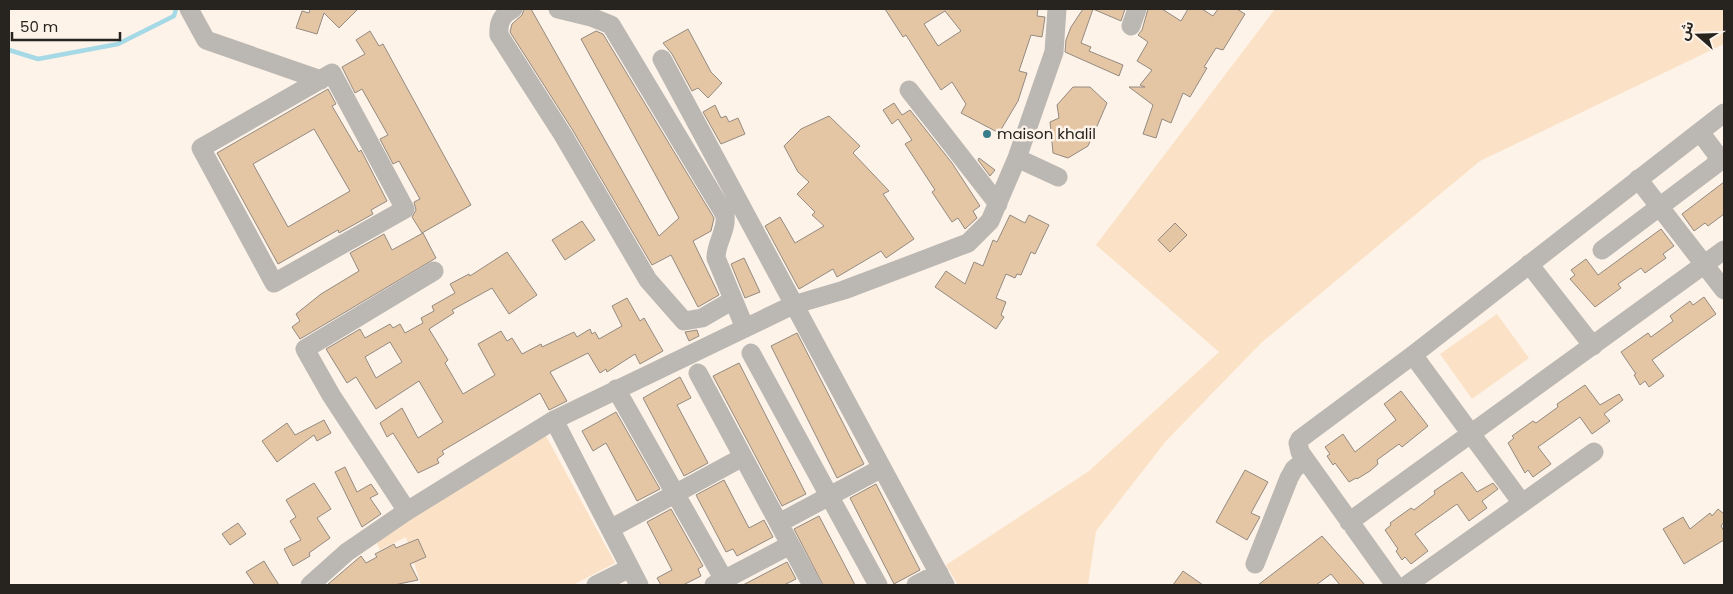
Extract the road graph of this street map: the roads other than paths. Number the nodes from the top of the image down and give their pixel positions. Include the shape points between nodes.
1 (512, 9) edge
2 (558, 9) edge
3 (1057, 9) edge
4 (189, 10) edge
5 (662, 59) dead end
6 (321, 80) junction
7 (909, 90) dead end
8 (1724, 114) edge
9 (1700, 132) junction
10 (1720, 149) edge
11 (1017, 158) junction
12 (1058, 177) dead end
13 (1638, 179) junction
14 (998, 204) junction
15 (1660, 208) junction
16 (1602, 250) dead end
17 (1724, 250) edge
18 (1529, 264) junction
19 (1704, 264) junction
20 (434, 271) dead end
21 (1724, 290) edge
22 (732, 300) junction
23 (793, 305) junction
24 (745, 328) junction
25 (1593, 346) junction
26 (751, 353) dead end
27 (1413, 355) junction
28 (698, 373) dead end
29 (616, 389) junction
30 (554, 420) junction
31 (1471, 434) junction
32 (1594, 452) dead end
33 (743, 457) junction
34 (1305, 460) junction
35 (882, 468) junction
36 (675, 494) junction
37 (829, 496) junction
38 (1522, 503) junction
39 (407, 511) junction
40 (1349, 522) junction
41 (778, 523) junction
42 (610, 529) junction
43 (790, 545) junction
44 (1254, 564) dead end
45 (630, 568) junction
46 (942, 579) edge
47 (721, 584) edge
48 (310, 585) edge
49 (596, 585) edge
50 (639, 585) edge
51 (812, 585) edge
52 (878, 585) edge
53 (916, 585) edge
54 (1395, 585) edge
55 (1407, 585) edge

1 - 22 street via 498,25 500,35 563,134 648,280 684,321 702,318
2 - 22 street via 611,25 670,121 725,215 727,226 716,250 716,258
3 - 11 street via 1054,52
4 - 6 street via 206,40
5 - 23 street
6 - 6 street via 332,73 404,209 274,283 201,148
7 - 14 street
8 - 9 street
9 - 10 street
9 - 13 street
10 - 15 street via 1715,165
11 - 12 street
11 - 14 street
13 - 15 street
13 - 18 street
14 - 23 street via 990,220 968,243 844,290
15 - 16 street
15 - 19 street
17 - 19 street
18 - 25 street
18 - 27 street
19 - 21 street
19 - 25 street
20 - 39 street via 305,349 331,395 365,434
22 - 24 street
23 - 24 street
23 - 35 street
24 - 29 street
25 - 31 street
26 - 37 street
27 - 31 street
27 - 34 street via 1300,439 1298,448
28 - 33 street
29 - 30 street
29 - 36 street
30 - 39 street
30 - 42 street
31 - 38 street
31 - 40 street
32 - 38 street
33 - 36 street
33 - 41 street
34 - 40 street
34 - 44 street via 1289,478
35 - 37 street
35 - 46 street
36 - 42 street
36 - 47 street
37 - 41 street
37 - 52 street
38 - 55 street
39 - 48 street via 346,552
40 - 54 street
41 - 43 street
42 - 45 street
43 - 47 street
43 - 51 street
45 - 49 street
45 - 50 street
46 - 53 street

